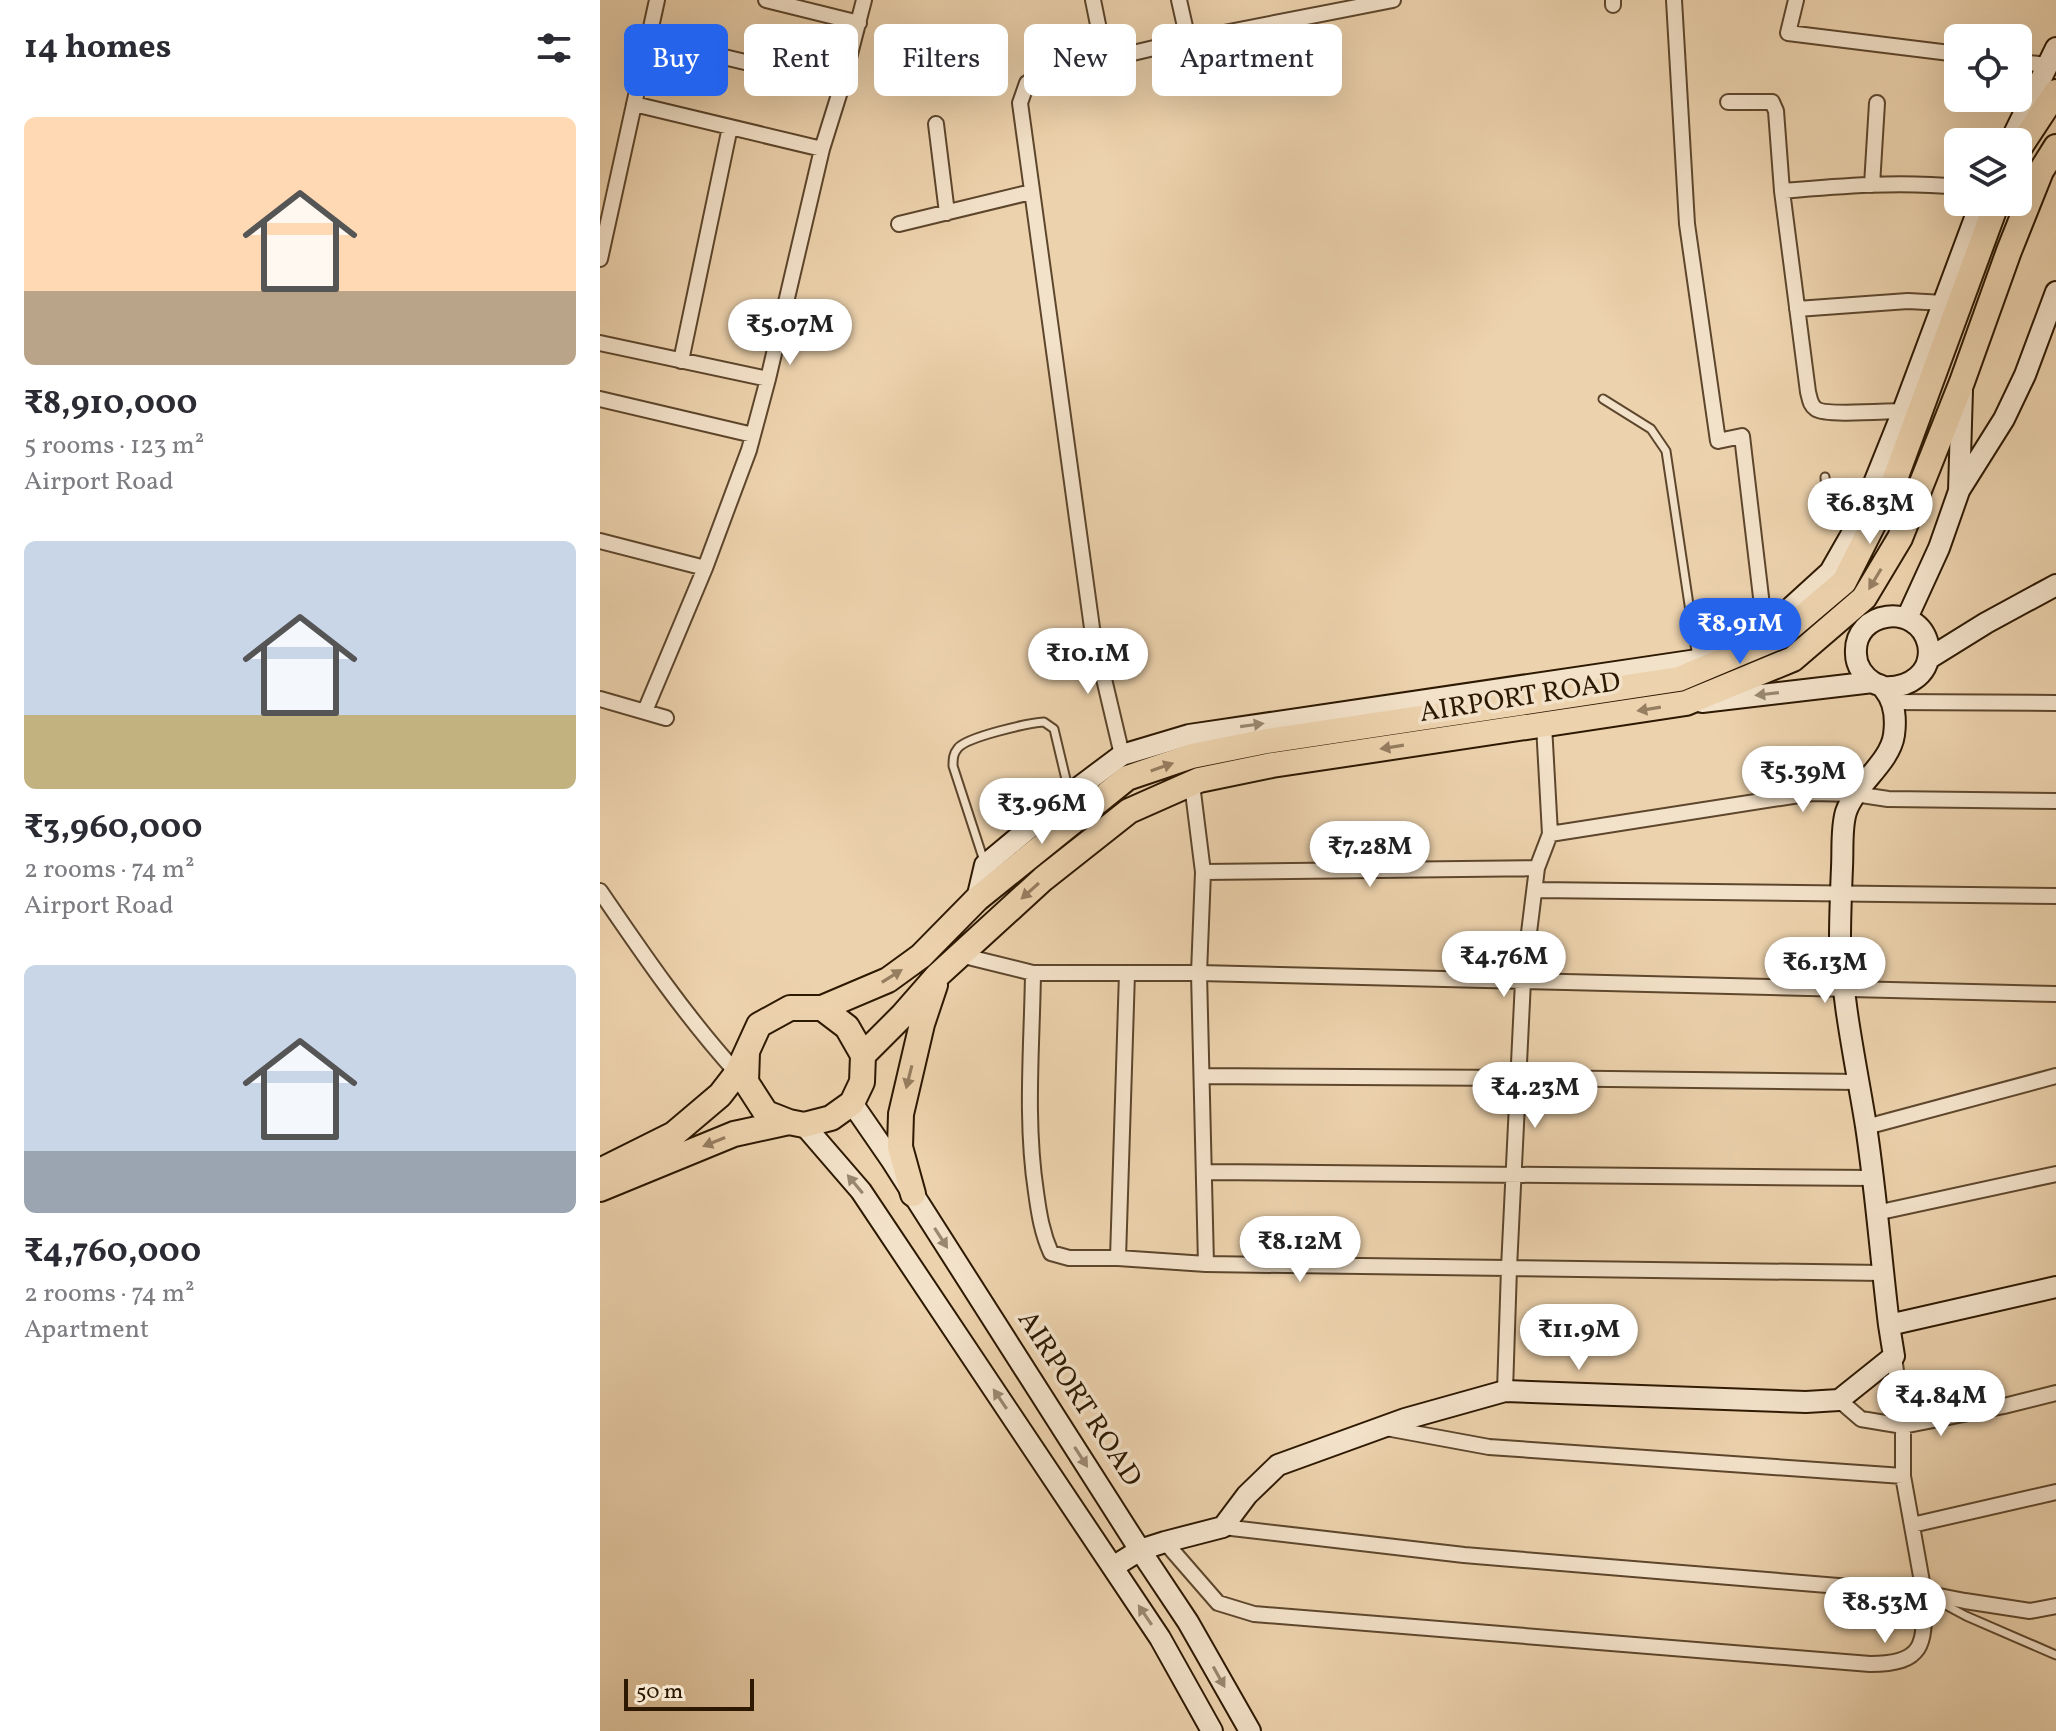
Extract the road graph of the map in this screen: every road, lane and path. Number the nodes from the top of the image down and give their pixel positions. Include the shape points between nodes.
1 (657, 0) edge
2 (766, 0) edge
3 (864, 0) edge
4 (1093, 0) edge
5 (1179, 0) edge
6 (1393, 0) edge
7 (1674, 0) edge
8 (1796, 0) edge
9 (859, 23) junction
10 (651, 24) edge
11 (1098, 24) edge
12 (1184, 24) edge
13 (1270, 24) edge
14 (858, 27) edge
15 (1944, 52) edge
16 (2052, 56) edge
17 (2032, 60) edge
18 (1024, 92) edge
19 (2056, 92) edge
20 (636, 96) edge
21 (839, 96) edge
22 (1728, 102) dead end
23 (1877, 103) dead end
24 (634, 104) junction
25 (936, 124) dead end
26 (730, 127) junction
27 (2017, 128) edge
28 (2032, 129) edge
29 (2056, 147) edge
30 (822, 149) junction
31 (1872, 185) junction
32 (1944, 186) edge
33 (1782, 191) junction
34 (1031, 192) junction
35 (947, 213) junction
36 (1985, 216) edge
37 (1987, 216) edge
38 (1997, 216) edge
39 (899, 224) dead end
40 (600, 259) edge
41 (2056, 292) edge
42 (1944, 303) junction
43 (1797, 309) junction
44 (600, 343) edge
45 (1973, 352) junction
46 (681, 361) junction
47 (768, 379) junction
48 (1962, 382) junction
49 (600, 399) edge
50 (1603, 399) dead end
51 (1903, 411) junction
52 (753, 435) junction
53 (1825, 477) dead end
54 (1959, 491) junction
55 (1858, 523) junction
56 (600, 541) edge
57 (705, 568) junction
58 (2050, 592) edge
59 (1907, 618) junction
60 (1852, 624) junction
61 (1765, 631) junction
62 (1928, 659) junction
63 (1697, 660) junction
64 (1882, 690) junction
65 (600, 699) edge
66 (1686, 703) junction
67 (2056, 703) edge
68 (645, 711) junction
69 (666, 718) dead end
70 (1544, 725) junction
71 (1122, 755) junction
72 (1192, 784) junction
73 (1070, 794) junction
74 (1855, 794) junction
75 (2056, 801) edge
76 (1550, 834) junction
77 (985, 865) junction
78 (1537, 868) junction
79 (1203, 872) junction
80 (1536, 890) junction
81 (600, 891) edge
82 (1840, 894) junction
83 (2056, 896) edge
84 (977, 899) junction
85 (960, 955) junction
86 (1033, 973) junction
87 (1127, 973) junction
88 (1199, 973) junction
89 (938, 975) junction
90 (1523, 981) junction
91 (1845, 989) junction
92 (2056, 994) edge
93 (822, 1008) junction
94 (863, 1055) junction
95 (742, 1063) junction
96 (1202, 1076) junction
97 (2056, 1076) edge
98 (1518, 1078) junction
99 (1858, 1082) junction
100 (852, 1103) junction
101 (796, 1124) junction
102 (1866, 1127) junction
103 (600, 1171) edge
104 (1204, 1172) junction
105 (2056, 1174) edge
106 (1513, 1175) junction
107 (1873, 1178) junction
108 (600, 1189) edge
109 (913, 1194) junction
110 (1876, 1213) junction
111 (1118, 1258) junction
112 (1206, 1264) junction
113 (1509, 1268) junction
114 (1883, 1273) junction
115 (2056, 1287) edge
116 (1889, 1325) junction
117 (1894, 1356) junction
118 (1505, 1391) junction
119 (2056, 1393) edge
120 (1839, 1400) junction
121 (1903, 1426) junction
122 (1382, 1427) junction
123 (1903, 1476) junction
124 (2056, 1492) edge
125 (1912, 1525) junction
126 (1223, 1527) junction
127 (1165, 1542) junction
128 (1140, 1550) junction
129 (1113, 1567) junction
130 (1924, 1593) junction
131 (2056, 1606) edge
132 (2056, 1655) edge
133 (1212, 1731) edge
134 (1250, 1731) edge

1 - 10 street
2 - 9 street
3 - 9 street
4 - 11 street
5 - 12 street
6 - 13 street
7 - 61 street via 1687,224 1712,407 1718,441 1742,436
8 - 15 street via 1788,33
9 - 14 street
16 - 17 street
16 - 27 street
18 - 34 street via 1020,103
19 - 28 main road
20 - 24 street
21 - 30 street
22 - 33 street via 1772,102
23 - 31 street
24 - 26 street
24 - 40 street
25 - 35 street
26 - 30 street
26 - 46 street
29 - 45 main road, AIRPORT ROAD via 2041,171
30 - 47 street
31 - 32 street
31 - 33 street
33 - 43 street
34 - 35 street
34 - 71 street via 1092,628
35 - 39 street
36 - 42 street
84 -> 37 main road, AIRPORT ROAD via 1127,778 1192,756 1679,679 1779,637 1844,582 1892,487
38 - 45 main road via 2003,229 1972,308
41 - 54 street via 2004,419
42 - 43 street
42 - 51 street
43 - 51 street via 1812,406 1832,413
44 - 46 street
45 - 48 main road, AIRPORT ROAD
46 - 47 street
47 - 52 street
48 - 54 street
48 -> 60 main road, AIRPORT ROAD via 1900,538
49 - 52 street
50 - 63 lane via 1651,429 1666,451
51 - 55 street
52 - 57 street
53 - 55 lane via 1833,513
54 - 59 street
55 - 61 street via 1830,572
56 - 57 street
57 - 68 street
58 - 62 street
59 - 60 street via 1882,616
59 - 62 street via 1925,635
60 - 64 street via 1858,664
60 - 66 main road, AIRPORT ROAD via 1793,659
61 - 63 street
62 - 64 street via 1916,679
71 -> 63 street via 1189,735
64 -> 66 street
64 - 67 street
64 - 74 street via 1895,716 1893,739
65 - 68 street
66 -> 70 main road, AIRPORT ROAD
68 - 69 street
70 -> 72 main road, AIRPORT ROAD via 1272,765
70 - 76 street
71 - 73 street
72 - 79 street
72 -> 85 main road, AIRPORT ROAD via 1129,811 1043,879
73 - 77 street
73 - 77 lane via 1054,729 1044,722 960,745 953,766
74 - 75 street
74 - 76 street via 1812,793
74 - 82 street via 1845,814
76 - 78 street
77 - 84 street
78 - 79 street
78 - 80 street
79 - 88 street
80 - 82 street
80 - 90 street
81 - 95 street via 708,1042
82 - 83 street
82 - 91 street
93 -> 84 main road, AIRPORT ROAD via 888,980 921,956
85 - 86 street
85 - 89 main road, AIRPORT ROAD
86 - 87 street
86 - 111 street via 1031,1127 1042,1234 1051,1253
87 - 88 street
87 - 111 street
88 - 90 street
88 - 96 street
89 - 94 main road, AIRPORT ROAD
89 -> 109 main road via 901,1114 900,1147
90 - 91 street
90 - 98 street
91 - 92 street
91 - 99 street
93 - 94 main road via 847,1027
93 - 95 main road via 790,1008 759,1025
94 - 100 main road via 862,1082
95 - 101 main road via 746,1082 766,1113
95 - 103 main road via 720,1095 674,1134
96 - 98 street
96 - 104 street
97 - 102 street
98 - 99 street
98 - 106 street
99 - 102 street
100 - 101 main road via 831,1118
100 - 109 street, AIRPORT ROAD
101 -> 108 main road via 734,1134
129 -> 101 street via 861,1191
102 - 107 street
104 - 106 street
104 - 112 street
105 - 110 street
106 - 107 street
106 - 113 street
107 - 110 street
109 -> 128 street, AIRPORT ROAD
110 - 114 street
111 - 112 street
112 - 113 street
113 - 114 street
113 - 118 street
114 - 116 street
115 - 116 street
116 - 117 street
117 - 120 street
117 - 121 street
118 - 120 street
118 - 122 street
119 - 121 street
120 - 121 street via 1861,1419
121 - 123 street
122 - 123 street via 1489,1447
122 - 126 street via 1278,1465
123 - 125 street
124 - 125 street
125 - 130 street
126 - 127 street
126 - 130 street via 1464,1555
127 - 128 street
127 - 130 street via 1218,1603 1254,1614 1870,1664 1894,1664 1919,1648
128 - 129 street
128 -> 134 street, AIRPORT ROAD
133 -> 129 street
130 - 131 street via 2030,1611
130 - 132 lane

